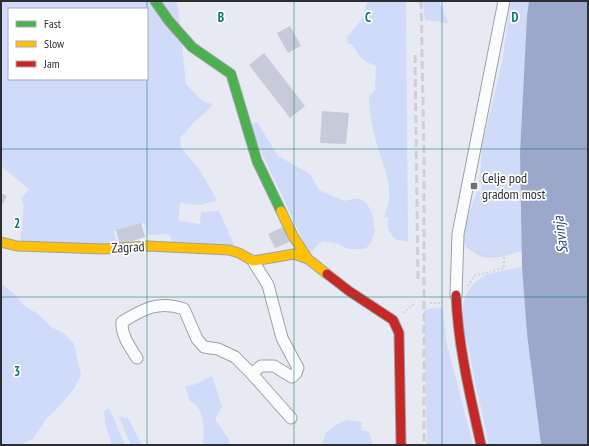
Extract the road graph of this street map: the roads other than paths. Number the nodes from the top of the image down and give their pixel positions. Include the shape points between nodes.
1 (155, 1) edge
2 (504, 1) edge
3 (1, 242) edge
4 (308, 259) junction
5 (253, 261) junction
6 (456, 299) joint
7 (137, 358) dead end
8 (252, 374) junction
9 (291, 418) dead end
10 (401, 445) edge
11 (481, 445) edge

1 - 4 street via 192,47 231,74 257,161 289,229
2 - 6 street via 458,234
3 - 5 street, Zagrad via 17,246 104,249 148,246 229,250
4 - 5 street via 294,254
4 - 10 street via 349,291 393,320 399,333
5 - 8 street via 268,285 282,338 298,368 292,378 274,366 261,366
6 - 11 street via 463,366
7 - 8 street via 126,340 122,322 139,311 161,305 173,305 184,309 197,339 204,347 218,349 234,357
8 - 9 street

